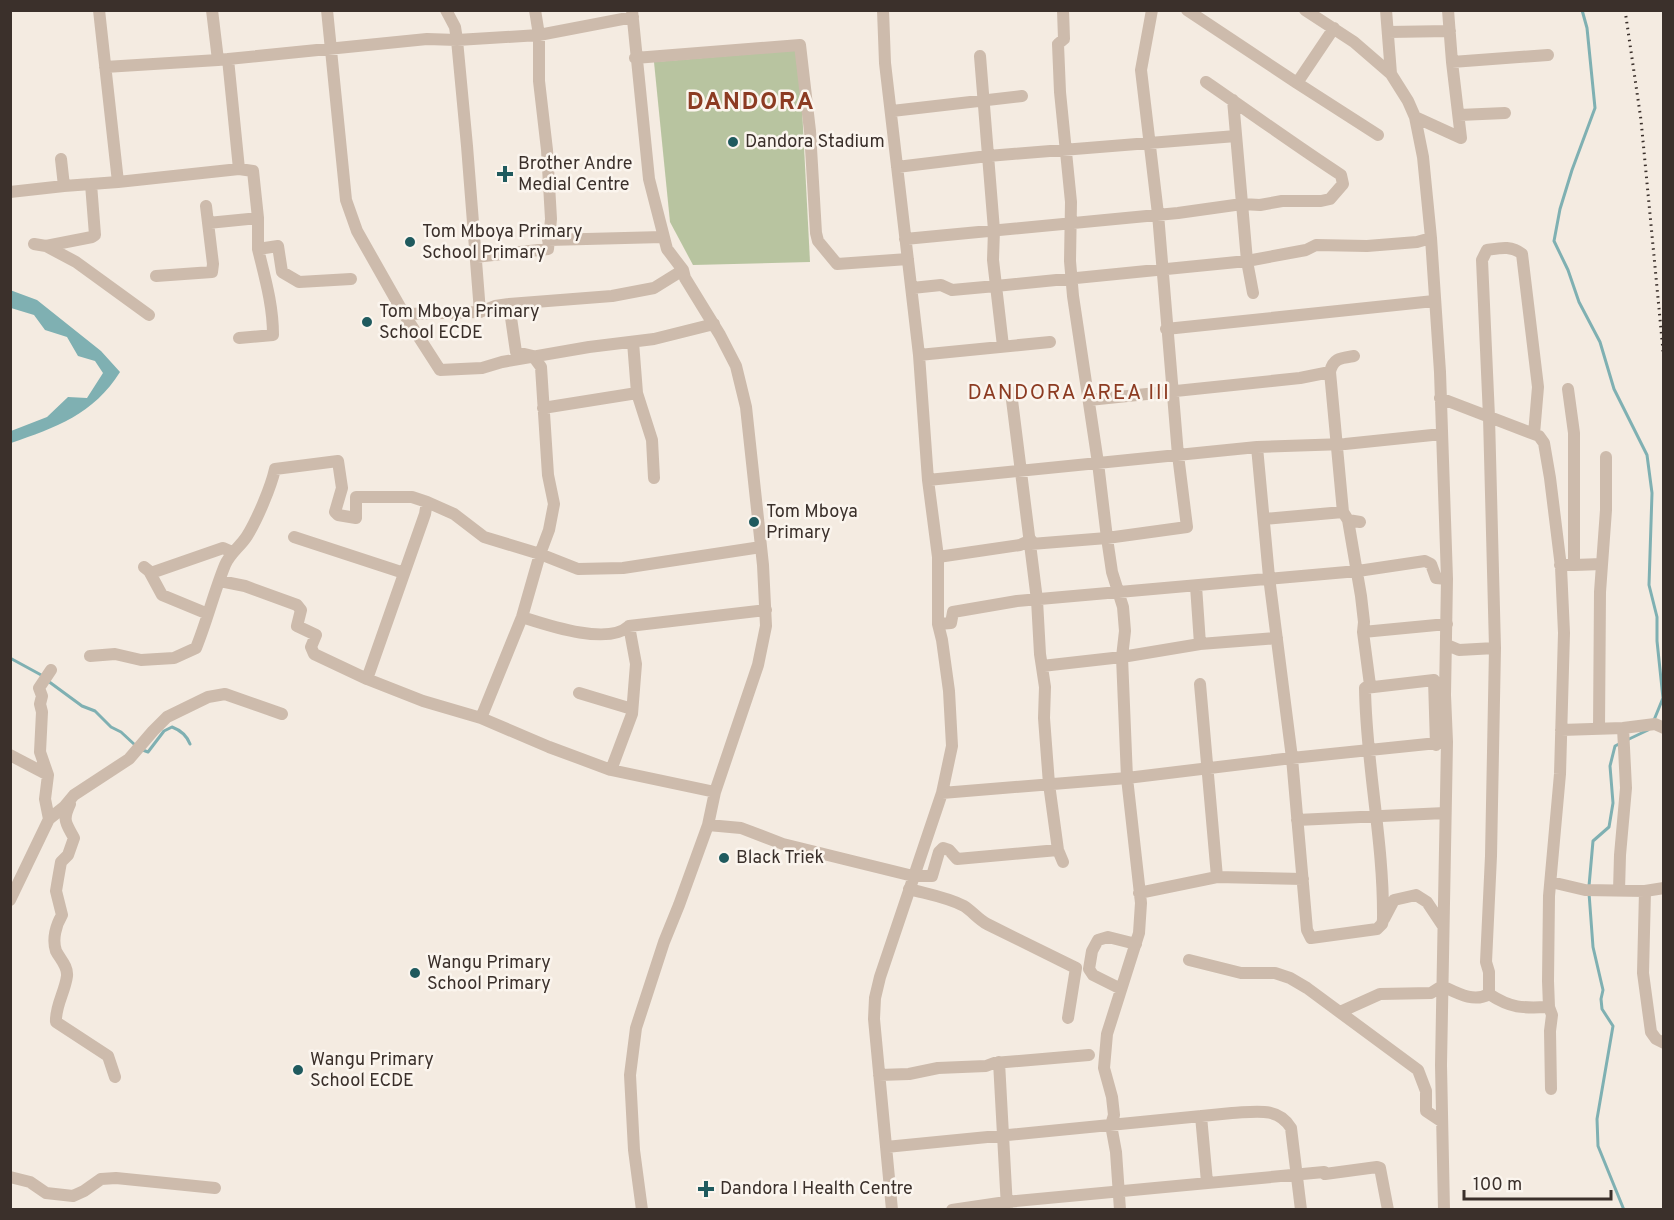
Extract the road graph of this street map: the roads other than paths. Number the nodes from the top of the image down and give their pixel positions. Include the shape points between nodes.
1 (99, 10) edge
2 (212, 10) edge
3 (327, 10) edge
4 (446, 10) edge
5 (534, 10) edge
6 (883, 10) edge
7 (1063, 10) edge
8 (1152, 10) edge
9 (1187, 10) edge
10 (1305, 10) edge
11 (1386, 10) edge
12 (1448, 10) edge
13 (632, 14) edge
14 (1334, 28) junction
15 (1450, 31) junction
16 (1388, 32) junction
17 (539, 35) junction
18 (457, 40) junction
19 (332, 49) junction
20 (1548, 55) dead end
21 (980, 56) dead end
22 (635, 58) junction
23 (223, 59) junction
24 (1452, 62) junction
25 (105, 67) junction
26 (1391, 74) junction
27 (1206, 82) dead end
28 (1298, 83) junction
29 (1022, 96) dead end
30 (983, 100) junction
31 (1233, 100) junction
32 (892, 111) junction
33 (1505, 113) dead end
34 (1459, 115) junction
35 (1415, 117) junction
36 (1378, 135) dead end
37 (1236, 136) junction
38 (1149, 143) junction
39 (1067, 150) junction
40 (988, 156) junction
41 (61, 159) dead end
42 (897, 167) junction
43 (239, 169) junction
44 (118, 182) junction
45 (91, 184) junction
46 (64, 186) junction
47 (10, 192) edge
48 (1242, 204) junction
49 (206, 206) dead end
50 (1158, 214) junction
51 (258, 218) junction
52 (1071, 222) junction
53 (208, 223) junction
54 (994, 230) junction
55 (663, 237) junction
56 (1431, 238) junction
57 (905, 239) junction
58 (548, 240) junction
59 (258, 249) junction
60 (475, 257) junction
61 (908, 259) junction
62 (1247, 261) junction
63 (1161, 269) junction
64 (683, 270) junction
65 (156, 276) dead end
66 (1072, 278) junction
67 (351, 279) dead end
68 (996, 286) junction
69 (912, 288) junction
70 (1253, 293) dead end
71 (1434, 301) junction
72 (509, 304) junction
73 (480, 312) junction
74 (404, 314) junction
75 (149, 315) dead end
76 (714, 324) junction
77 (1166, 329) junction
78 (239, 338) dead end
79 (633, 342) junction
80 (1050, 342) dead end
81 (1003, 346) junction
82 (919, 355) junction
83 (533, 356) junction
84 (1353, 356) dead end
85 (1330, 372) junction
86 (1568, 389) dead end
87 (1173, 391) junction
88 (1011, 392) dead end
89 (637, 393) junction
90 (1440, 398) junction
91 (1089, 400) junction
92 (543, 408) junction
93 (1489, 417) junction
94 (1442, 434) junction
95 (1534, 434) junction
96 (1337, 443) junction
97 (1257, 447) junction
98 (1178, 455) junction
99 (1606, 457) dead end
100 (1098, 463) junction
101 (1020, 471) junction
102 (654, 478) dead end
103 (928, 480) junction
104 (427, 502) junction
105 (1350, 518) junction
106 (1264, 519) junction
107 (294, 537) dead end
108 (1107, 538) junction
109 (1031, 542) junction
110 (761, 547) junction
111 (232, 552) junction
112 (540, 554) junction
113 (938, 557) junction
114 (1602, 564) junction
115 (1560, 565) junction
116 (1574, 565) junction
117 (1358, 570) junction
118 (404, 573) junction
119 (1269, 577) junction
120 (1447, 579) junction
121 (220, 581) junction
122 (1196, 586) junction
123 (1119, 592) junction
124 (1037, 600) junction
125 (766, 610) junction
126 (208, 614) junction
127 (522, 617) junction
128 (938, 624) junction
129 (1447, 624) junction
130 (629, 626) junction
131 (1363, 632) junction
132 (1277, 638) junction
133 (1200, 644) junction
134 (1447, 645) junction
135 (1495, 648) junction
136 (90, 656) dead end
137 (1122, 657) junction
138 (1042, 666) junction
139 (47, 676) dead end
140 (367, 679) junction
141 (1200, 684) dead end
142 (1365, 688) junction
143 (579, 693) dead end
144 (632, 709) junction
145 (282, 714) dead end
146 (481, 718) junction
147 (1623, 728) junction
148 (1664, 728) edge
149 (1599, 729) junction
150 (1561, 730) junction
151 (1441, 744) junction
152 (1367, 750) junction
153 (10, 755) edge
154 (1292, 758) junction
155 (1207, 768) junction
156 (611, 770) junction
157 (48, 775) junction
158 (1127, 778) junction
159 (1049, 784) junction
160 (715, 792) junction
161 (942, 793) junction
162 (74, 795) junction
163 (1445, 813) junction
164 (1376, 817) junction
165 (49, 819) junction
166 (1297, 820) junction
167 (708, 825) junction
168 (913, 876) junction
169 (1217, 877) junction
170 (1304, 879) junction
171 (1551, 882) junction
172 (13, 885) edge
173 (1664, 888) edge
174 (909, 889) junction
175 (1619, 891) junction
176 (1645, 891) junction
177 (1139, 893) junction
178 (10, 900) edge
179 (1382, 924) junction
180 (1443, 926) junction
181 (1136, 944) junction
182 (1189, 960) dead end
183 (1442, 986) junction
184 (1121, 989) junction
185 (1489, 994) junction
186 (1549, 1007) junction
187 (1340, 1012) junction
188 (1068, 1018) dead end
189 (1664, 1043) edge
190 (1089, 1055) dead end
191 (999, 1062) junction
192 (879, 1075) junction
193 (116, 1077) dead end
194 (1551, 1089) dead end
195 (1202, 1116) junction
196 (1441, 1121) junction
197 (1111, 1125) junction
198 (1003, 1135) junction
199 (886, 1147) junction
200 (1298, 1175) junction
201 (10, 1177) edge
202 (1207, 1182) junction
203 (215, 1188) dead end
204 (1118, 1192) junction
205 (1007, 1206) edge
206 (642, 1209) edge
207 (892, 1209) edge
208 (952, 1209) edge
209 (1120, 1209) edge
210 (1301, 1209) edge
211 (1388, 1209) edge
212 (1444, 1209) edge

1 - 25 street
2 - 23 street
3 - 19 street
4 - 18 street
5 - 17 street
6 - 32 street
7 - 39 street via 1064,39 1058,44
8 - 38 street via 1141,70
9 - 28 street
10 - 14 street
11 - 16 street
12 - 15 street
13 - 17 street
13 - 22 street
14 - 26 street via 1376,58
14 - 28 street
15 - 16 street
15 - 24 street
16 - 26 street
17 - 18 street
17 - 58 street via 551,219
18 - 19 street via 426,39
18 - 60 street
19 - 23 street
19 - 74 street via 346,200 357,231
20 - 24 street
21 - 30 street
22 - 55 street via 649,178
22 - 61 street via 800,45 818,241 837,264
23 - 25 street
23 - 43 street
24 - 34 street
25 - 44 street
26 - 35 street
27 - 31 street
28 - 36 street
29 - 30 street
30 - 32 street
30 - 40 street
31 - 37 street
31 - 48 street via 1341,175 1343,184 1330,199 1321,201
32 - 42 street
33 - 34 street
34 - 35 street via 1461,138
35 - 56 street
37 - 38 street
37 - 48 street
38 - 39 street
38 - 50 street
39 - 40 street
39 - 52 street
40 - 42 street
40 - 54 street
41 - 46 street
42 - 57 street
43 - 44 street
43 - 51 street via 253,171
44 - 45 street
45 - 46 street
45 - 75 street via 95,235 40,245 76,262
46 - 47 street
48 - 50 street
48 - 62 street
49 - 53 street
50 - 52 street
50 - 63 street
51 - 53 street
51 - 59 street
52 - 54 street
52 - 66 street
53 - 65 street via 212,272
54 - 57 street
54 - 68 street
55 - 58 street
55 - 64 street
56 - 62 street via 1367,246 1316,246
56 - 71 street
57 - 61 street
58 - 60 street via 548,249
59 - 67 street via 278,246 282,272 299,282
59 - 78 street via 269,294 273,335
60 - 73 street
61 - 69 street
62 - 63 street
62 - 70 street
63 - 66 street
63 - 77 street
64 - 72 street via 654,288 612,296
64 - 76 street
66 - 68 street
66 - 91 street
68 - 69 street
68 - 81 street
69 - 82 street
71 - 77 street
71 - 90 street
72 - 73 street
72 - 83 street via 516,352
73 - 74 street
74 - 83 street via 440,370 482,368
76 - 79 street
76 - 110 street via 736,366 746,407
77 - 87 street
79 - 83 street
79 - 89 street
80 - 81 street
81 - 82 street
82 - 103 street
83 - 92 street via 541,367
84 - 85 street via 1335,361
85 - 87 street
85 - 96 street
86 - 116 street via 1574,433
87 - 91 street
87 - 98 street
88 - 101 street
89 - 92 street
89 - 102 street via 652,440
90 - 93 street
90 - 94 street
91 - 100 street
92 - 112 street via 554,504
93 - 95 street
93 - 95 street via 1482,260 1487,250 1512,248 1522,254 1538,387
93 - 135 street
94 - 96 street
94 - 120 street
95 - 115 street via 1544,443
96 - 97 street
96 - 105 street
97 - 98 street
97 - 106 street
98 - 100 street
98 - 108 street via 1187,527
99 - 114 street
100 - 101 street
100 - 108 street
101 - 103 street
101 - 109 street
103 - 113 street
104 - 111 street via 412,497 356,497 356,518 338,515 335,512 342,488 338,461 275,469 254,523
104 - 112 street via 454,514 484,537
104 - 118 street
105 - 106 street
105 - 117 street
106 - 119 street
107 - 118 street
108 - 109 street
108 - 123 street
109 - 113 street
109 - 124 street
110 - 112 street via 622,568 578,569
110 - 125 street
111 - 121 street
111 - 126 street via 223,548 147,570 162,595
112 - 127 street
113 - 128 street
114 - 116 street
114 - 149 street
115 - 116 street
115 - 150 street via 1564,633
117 - 119 street
117 - 120 street via 1425,561 1431,564 1437,578
117 - 131 street
118 - 140 street
119 - 122 street
119 - 132 street
120 - 129 street
121 - 126 street
121 - 140 street via 297,605 301,610 297,626 316,634 311,647 314,654
122 - 123 street
122 - 133 street
123 - 124 street
123 - 137 street via 1125,631
124 - 128 street via 953,612 951,623
124 - 138 street
125 - 130 street
125 - 160 street via 758,665
126 - 136 street via 196,648 174,658
127 - 130 street via 583,635 623,632
127 - 146 street
128 - 161 street via 952,746
129 - 131 street
129 - 134 street
130 - 144 street via 636,664
131 - 142 street via 1370,685
132 - 133 street
132 - 154 street
133 - 137 street
134 - 135 street via 1459,650
134 - 151 street
135 - 185 street via 1486,962
137 - 138 street
137 - 158 street
138 - 159 street
139 - 157 street via 39,688 40,752
140 - 146 street
141 - 155 street
142 - 151 street via 1434,680
142 - 152 street
143 - 144 street
144 - 156 street
145 - 162 street via 225,694 207,697 167,717 129,759
146 - 156 street
147 - 148 street via 1655,724
147 - 149 street
147 - 175 street via 1626,788
149 - 150 street
150 - 171 street
151 - 152 street
151 - 163 street
152 - 154 street
152 - 164 street
153 - 157 street
154 - 155 street
154 - 166 street
155 - 158 street
155 - 169 street
156 - 160 street
157 - 165 street via 45,799
158 - 159 street
158 - 177 street
159 - 161 street
159 - 168 street via 1061,856 957,859 943,848 932,876
160 - 167 street
161 - 168 street
162 - 165 street
162 - 193 street via 64,816 74,838 62,862 56,891 62,915 54,942 67,976 56,1022 108,1056
163 - 164 street
163 - 180 street
164 - 166 street
164 - 179 street
165 - 172 street
166 - 170 street
167 - 168 street via 741,828 783,844
167 - 206 street via 636,1031 630,1075
168 - 174 street
169 - 170 street
169 - 177 street
170 - 179 street via 1309,937 1377,929
171 - 175 street via 1585,890
171 - 186 street
172 - 178 street
173 - 176 street
174 - 188 street via 967,908 977,918 1076,968
174 - 192 street via 875,998
175 - 176 street
176 - 189 street via 1644,973 1651,1032
177 - 181 street via 1141,918
179 - 180 street via 1394,900 1416,895 1427,902
180 - 183 street
181 - 184 street
181 - 184 street via 1108,937 1098,940 1092,951 1089,969 1093,975
182 - 187 street via 1233,971 1283,975
183 - 185 street via 1465,996 1483,998
183 - 187 street via 1431,993 1380,994
183 - 196 street
184 - 197 street via 1104,1051 1104,1068 1113,1097
185 - 186 street via 1518,1008
186 - 194 street
187 - 196 street via 1418,1070 1426,1091 1426,1111
190 - 191 street
191 - 192 street
191 - 198 street
192 - 199 street
195 - 197 street
195 - 200 street via 1268,1112 1283,1117 1291,1128
195 - 202 street
196 - 212 street
197 - 198 street
197 - 204 street
198 - 199 street
198 - 205 street
199 - 207 street
200 - 202 street
200 - 210 street
200 - 211 street via 1379,1168
201 - 203 street via 30,1182 46,1193 73,1196 101,1179 116,1178
202 - 204 street
204 - 205 street
204 - 209 street
205 - 208 street

